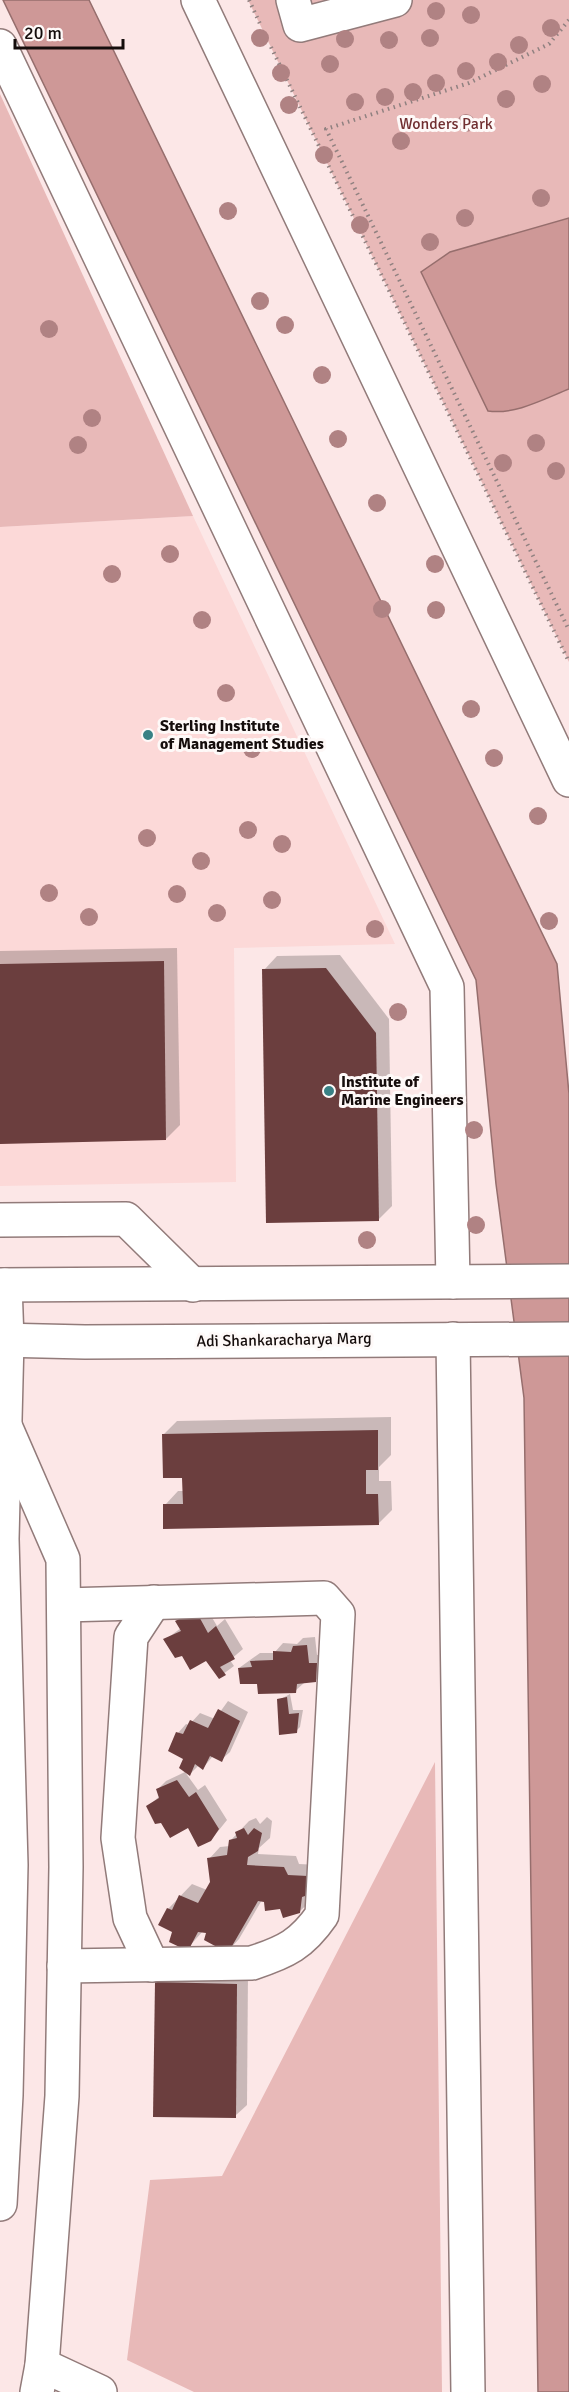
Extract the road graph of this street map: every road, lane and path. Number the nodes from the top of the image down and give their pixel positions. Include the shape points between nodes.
1 (198, 0) edge
2 (249, 0) edge
3 (294, 0) edge
4 (395, 0) edge
5 (569, 20) edge
6 (264, 32) dead end
7 (269, 43) dead end
8 (0, 46) edge
9 (569, 630) edge
10 (569, 662) edge
11 (569, 780) edge
12 (0, 1220) edge
13 (569, 1281) edge
14 (466, 1282) junction
15 (2, 1285) edge
16 (193, 1285) junction
17 (468, 1339) junction
18 (569, 1339) edge
19 (3, 1340) edge
20 (6, 1428) junction
21 (154, 1602) junction
22 (64, 1605) junction
23 (152, 1965) junction
24 (64, 1966) junction
25 (0, 2204) edge
26 (40, 2379) edge
27 (100, 2392) edge
28 (468, 2392) edge

1 - 11 street
2 - 6 path
3 - 4 street via 300,26
5 - 9 path via 549,44 469,83 326,129
7 - 10 path
8 - 14 street via 447,987
12 - 16 street via 126,1219
13 - 14 street
14 - 16 street
15 - 16 street
15 - 19 street
17 - 18 street, Adi Shankaracharya Marg
17 - 19 street, Adi Shankaracharya Marg
17 - 28 street
19 - 20 street
20 - 22 street via 63,1559
20 - 25 street via 2,1539 10,1865
21 - 22 street
21 - 23 street via 131,1637 118,1838 130,1918
21 - 23 street via 324,1598 338,1614 322,1915 307,1937 281,1953 252,1963
22 - 24 street
23 - 24 street
24 - 26 street via 57,2182
26 - 27 street

